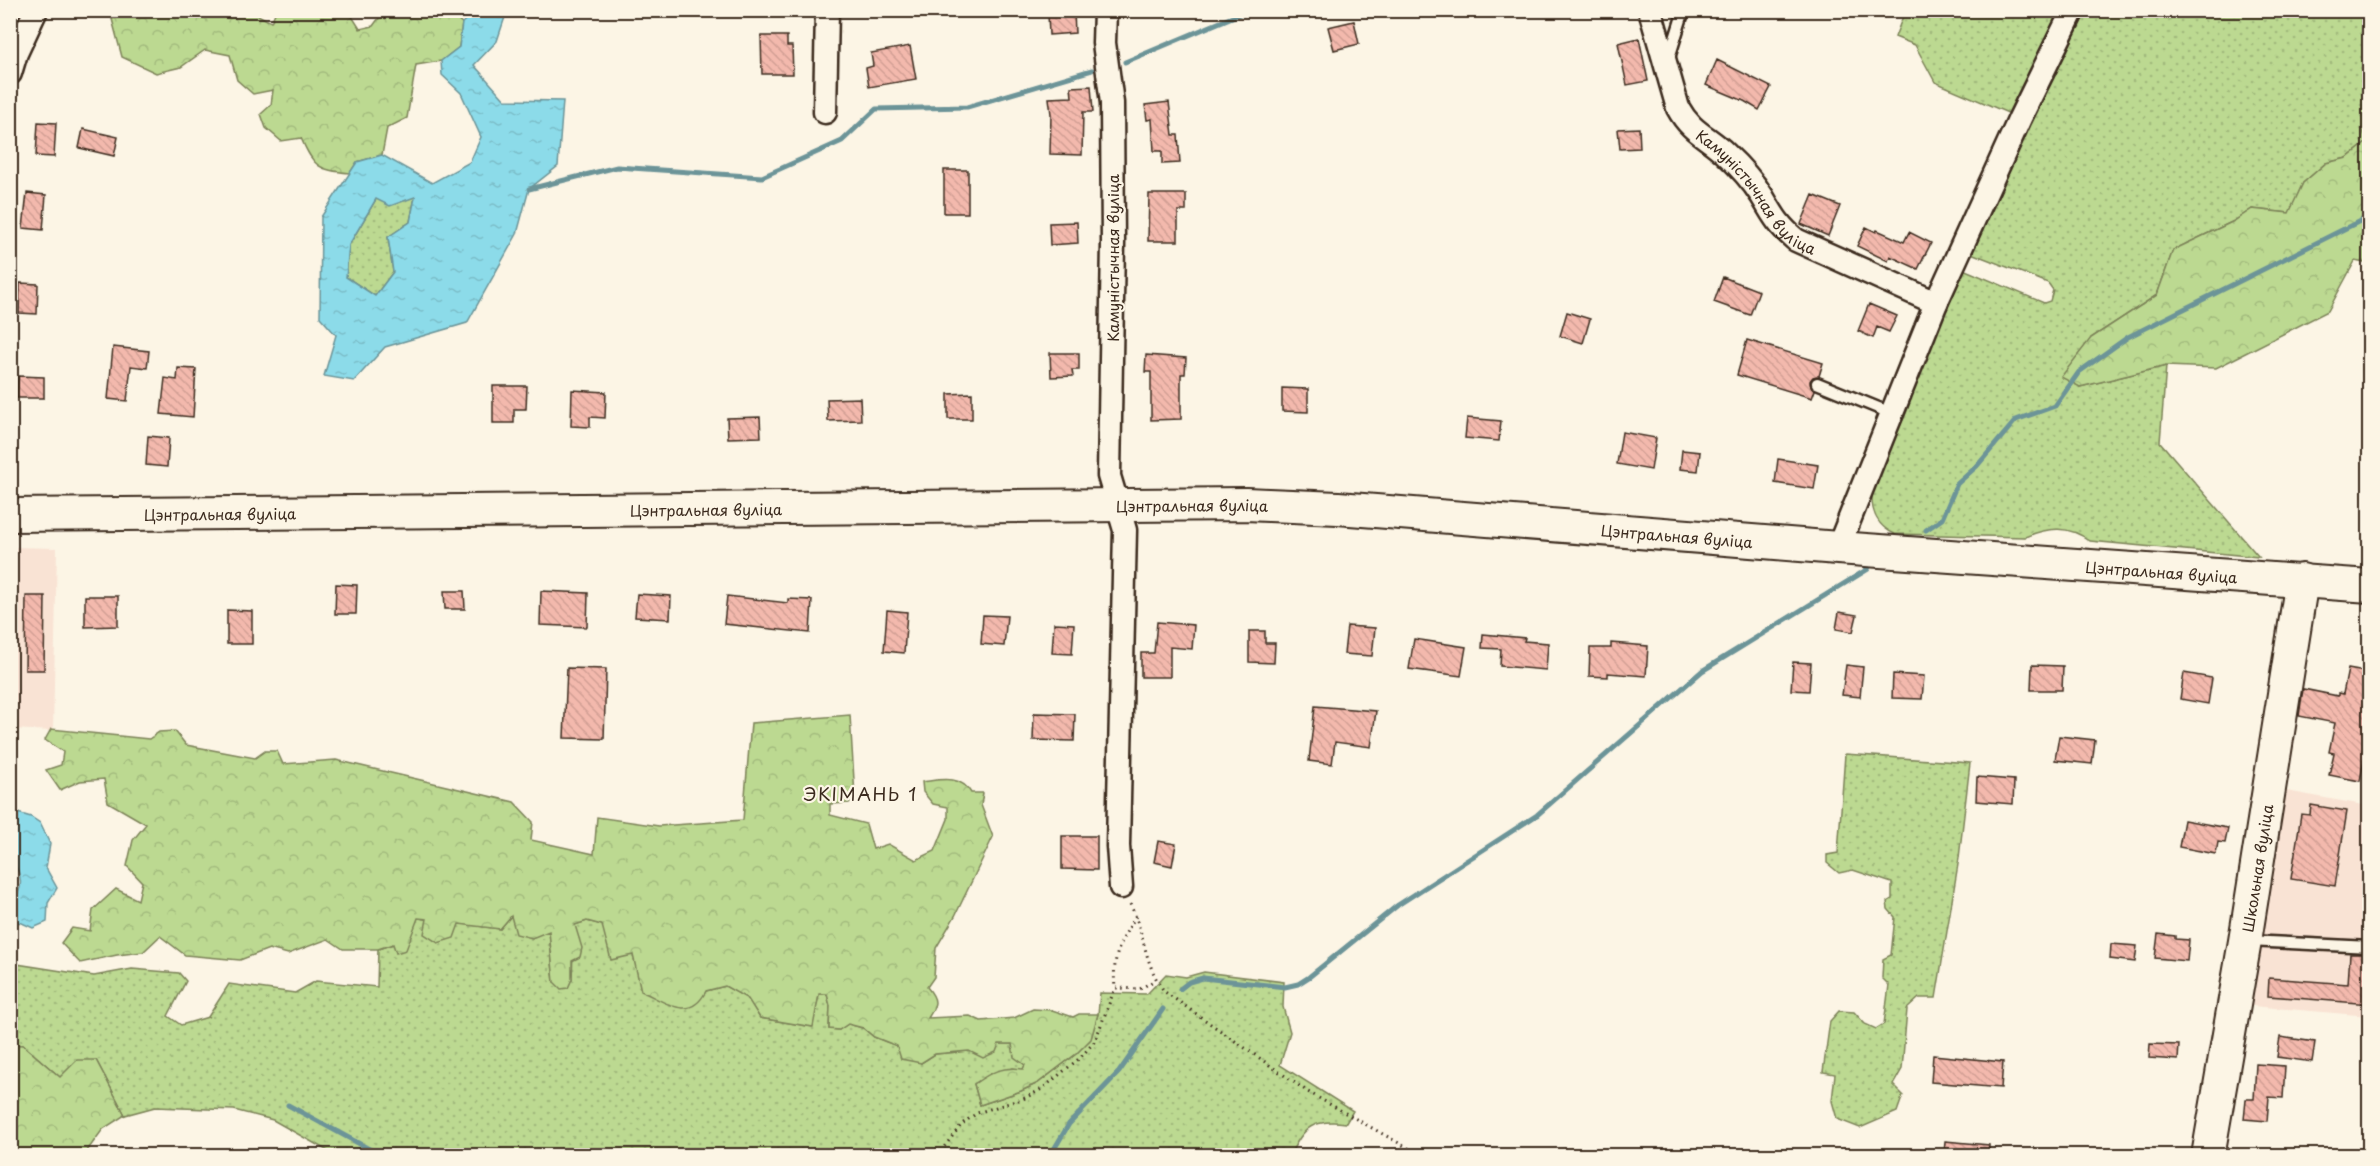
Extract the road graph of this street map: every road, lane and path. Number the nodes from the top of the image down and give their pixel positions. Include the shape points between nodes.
1 (36, 10) edge
2 (827, 10) edge
3 (1105, 10) edge
4 (1650, 10) edge
5 (1684, 10) edge
6 (2073, 10) edge
7 (1667, 64) junction
8 (10, 73) edge
9 (825, 112) dead end
10 (1936, 303) junction
11 (1817, 383) dead end
12 (1893, 414) junction
13 (1118, 505) junction
14 (10, 515) edge
15 (1838, 548) junction
16 (2302, 580) junction
17 (2370, 586) edge
18 (1121, 887) joint
19 (1136, 916) junction
20 (2245, 941) junction
21 (2370, 947) edge
22 (1155, 980) junction
23 (1115, 988) junction
24 (938, 1155) edge
25 (1422, 1155) edge
26 (2208, 1155) edge

1 - 8 street
2 - 9 street
3 - 13 street, Камуністычная вуліца via 1104,43 1112,103 1109,476
4 - 7 street, Камуністычная вуліца
5 - 7 lane
6 - 10 street
7 - 10 street, Камуністычная вуліца via 1685,121 1745,173 1781,227 1796,240
10 - 12 street
11 - 12 lane
12 - 15 street
13 - 14 main road, Цэнтральная вуліца
13 - 15 main road, Цэнтральная вуліца via 1338,508
13 - 18 street, Камуністычная вуліца via 1125,530 1118,846
15 - 16 main road, Цэнтральная вуліца
16 - 17 main road, Цэнтральная вуліца
16 - 20 main road, Школьная вуліца
18 - 19 path
19 - 22 path
19 - 23 path via 1119,944
20 - 21 lane
20 - 26 main road, Школьная вуліца
22 - 23 path via 1140,988
22 - 25 path via 1165,992 1308,1092
23 - 24 path via 1095,1041 1081,1057 1042,1089 977,1113 962,1124

